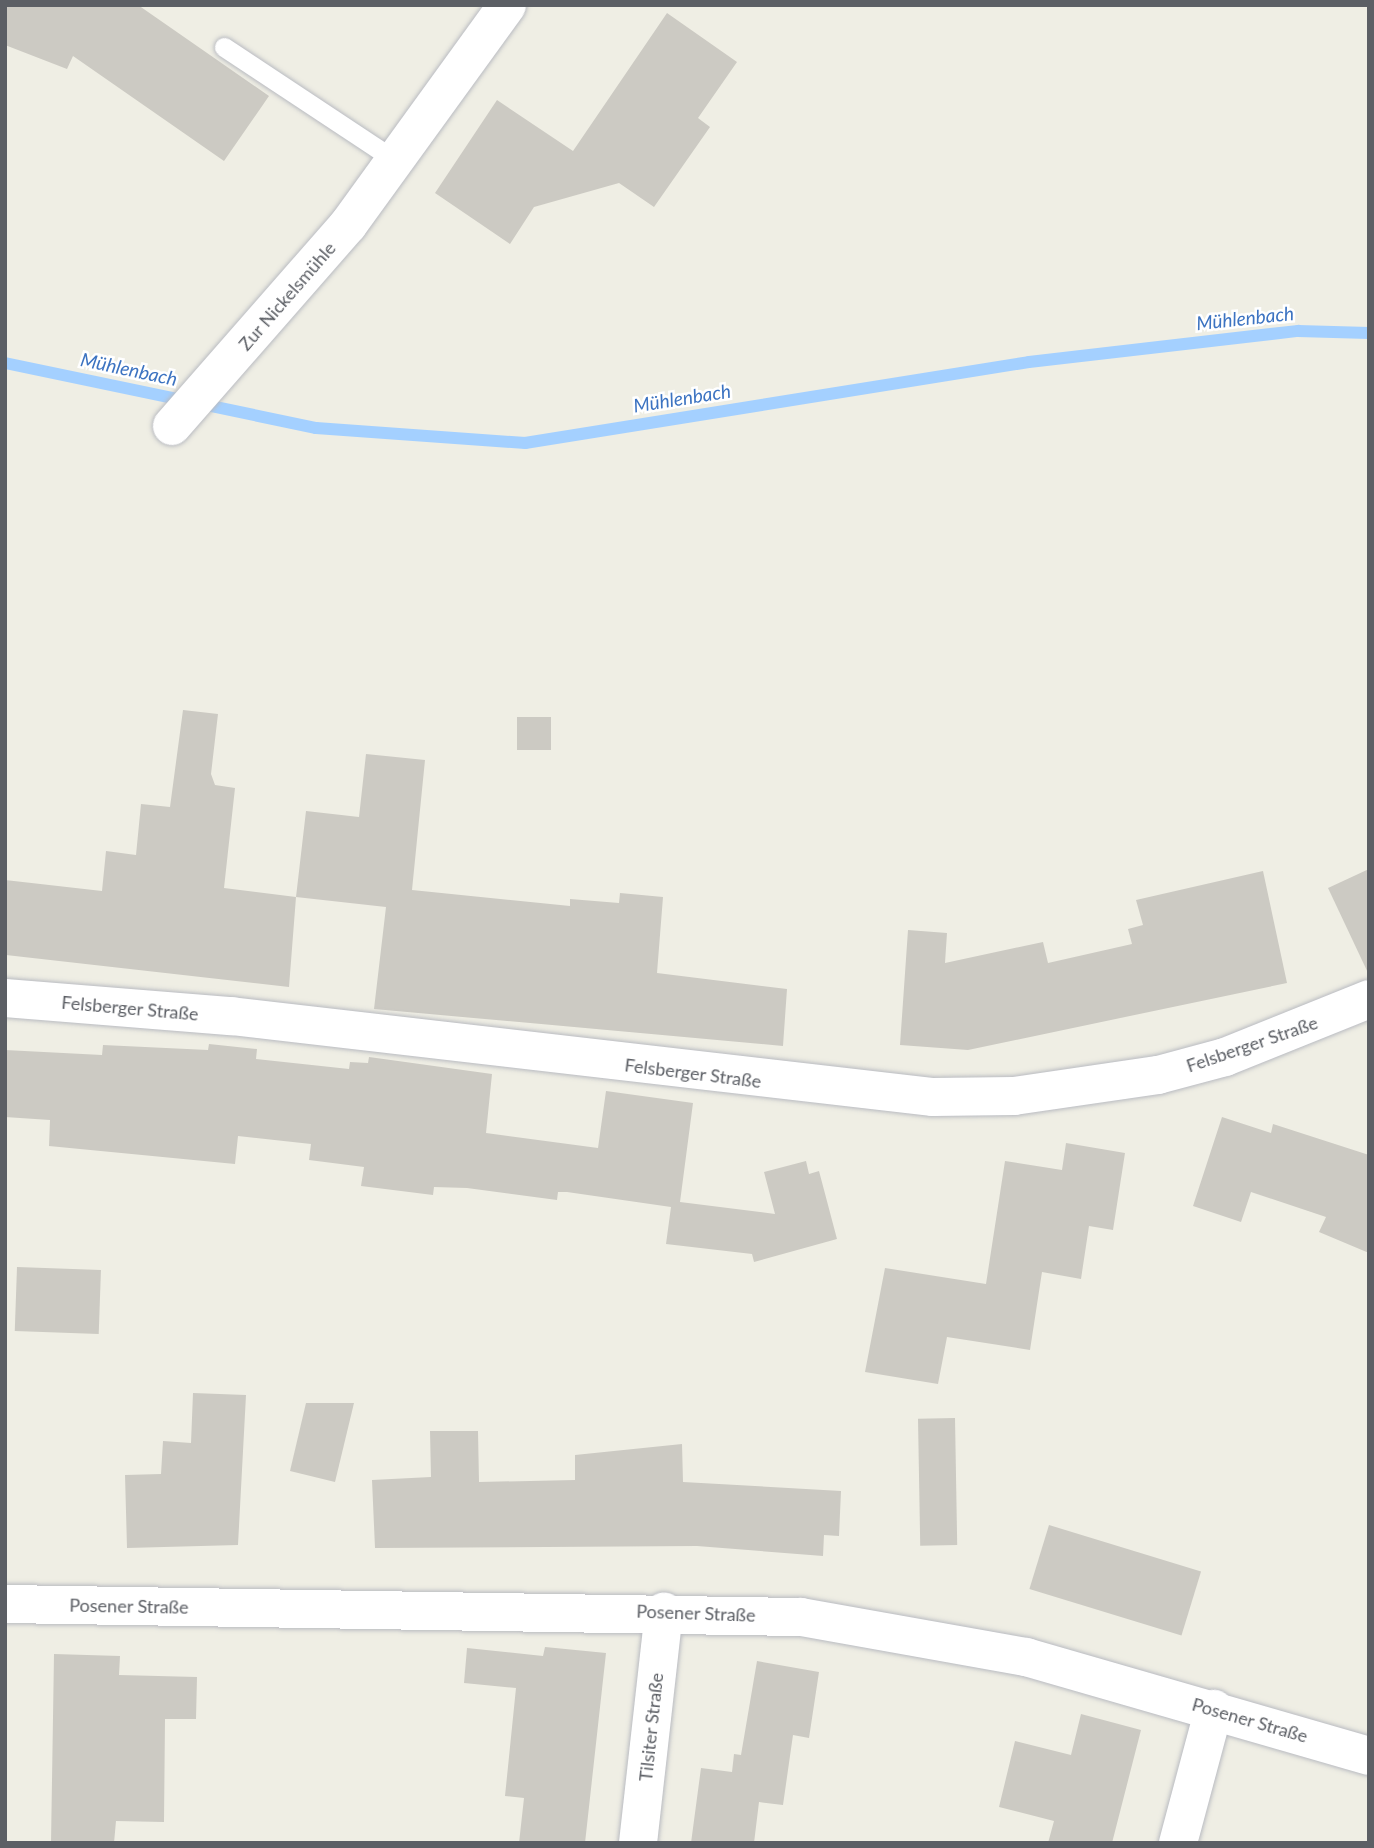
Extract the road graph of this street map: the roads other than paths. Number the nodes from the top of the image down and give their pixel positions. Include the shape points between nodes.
1 (507, 5) edge
2 (224, 47) dead end
3 (395, 160) junction
4 (172, 426) dead end
5 (5, 998) edge
6 (1369, 999) edge
7 (5, 1604) edge
8 (664, 1611) junction
9 (1214, 1709) junction
10 (1369, 1756) edge
11 (638, 1843) edge
12 (1178, 1843) edge

1 - 3 street, Zur Nickelsmühle
2 - 3 lane
3 - 4 street, Zur Nickelsmühle via 348,225
5 - 6 street, Felsberger Straße via 231,1016 933,1097 1014,1096 1157,1075 1225,1057
7 - 8 street, Posener Straße
8 - 9 street, Posener Straße via 802,1617 920,1635
8 - 11 street, Tilsiter Straße
9 - 10 street, Posener Straße
9 - 12 street

